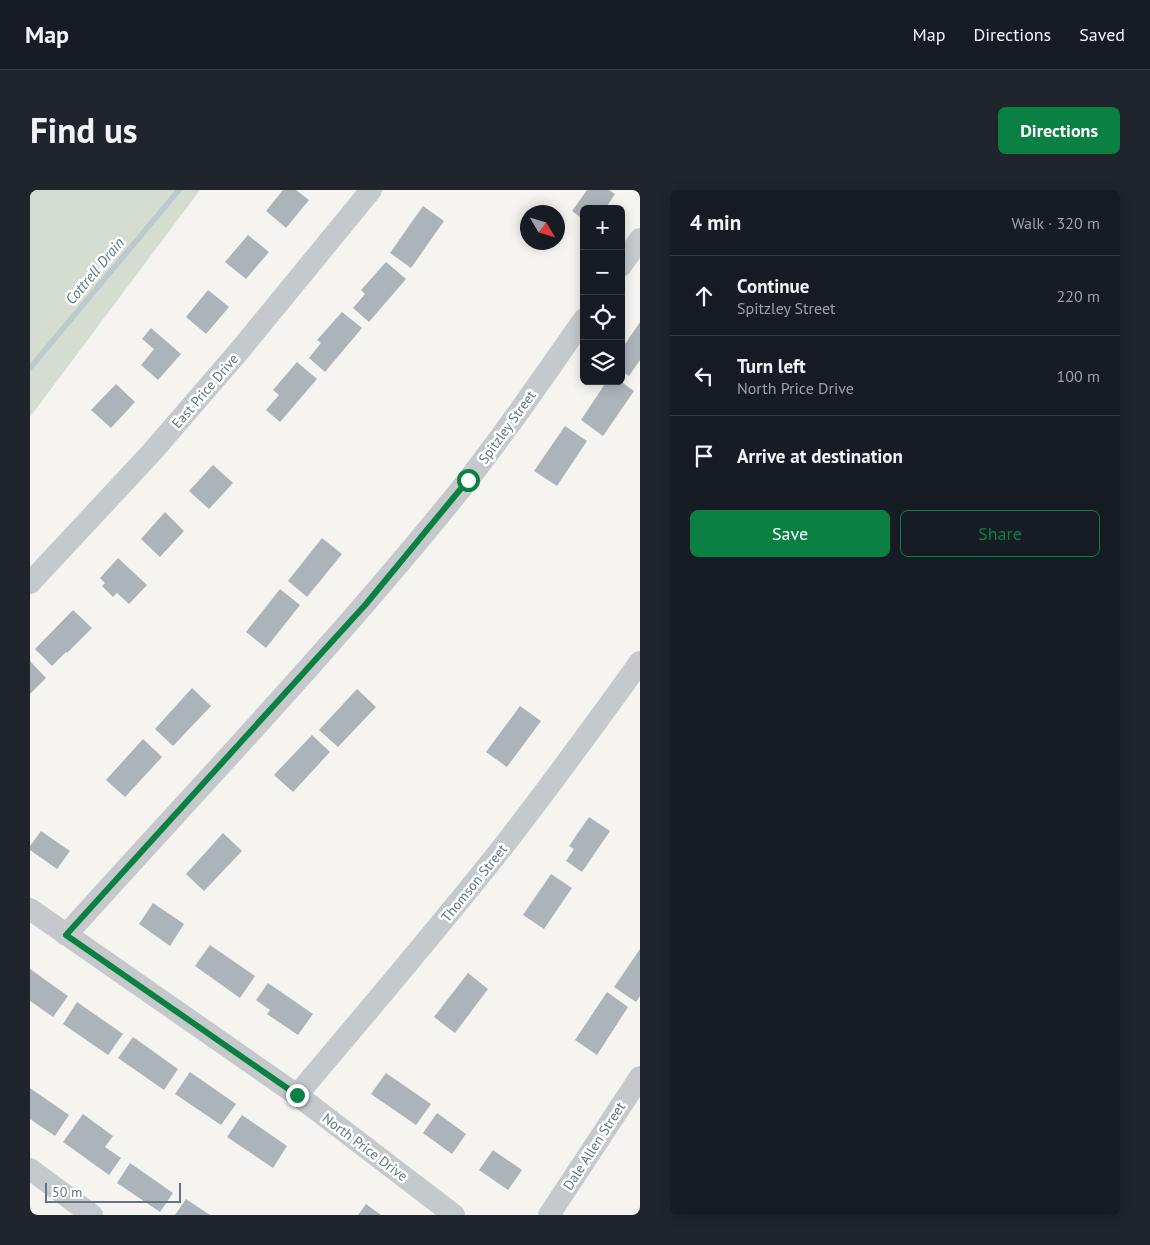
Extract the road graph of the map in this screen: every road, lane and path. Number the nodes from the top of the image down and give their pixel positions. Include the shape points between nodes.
1 (371, 190) edge
2 (640, 239) edge
3 (625, 260) edge
4 (580, 325) edge
5 (30, 583) edge
6 (640, 662) edge
7 (30, 909) edge
8 (66, 935) junction
9 (640, 1077) edge
10 (297, 1095) junction
11 (30, 1169) edge
12 (92, 1215) edge
13 (454, 1215) edge
14 (549, 1215) edge

1 - 5 street, East Price Drive via 234,358
2 - 3 street
4 - 8 street, Spitzley Street via 468,480 366,604
6 - 10 street, Thomson Street via 505,844
7 - 8 street, North Price Drive
8 - 10 street, North Price Drive
9 - 14 street, Dale Allen Street
10 - 13 street, North Price Drive
11 - 12 street

